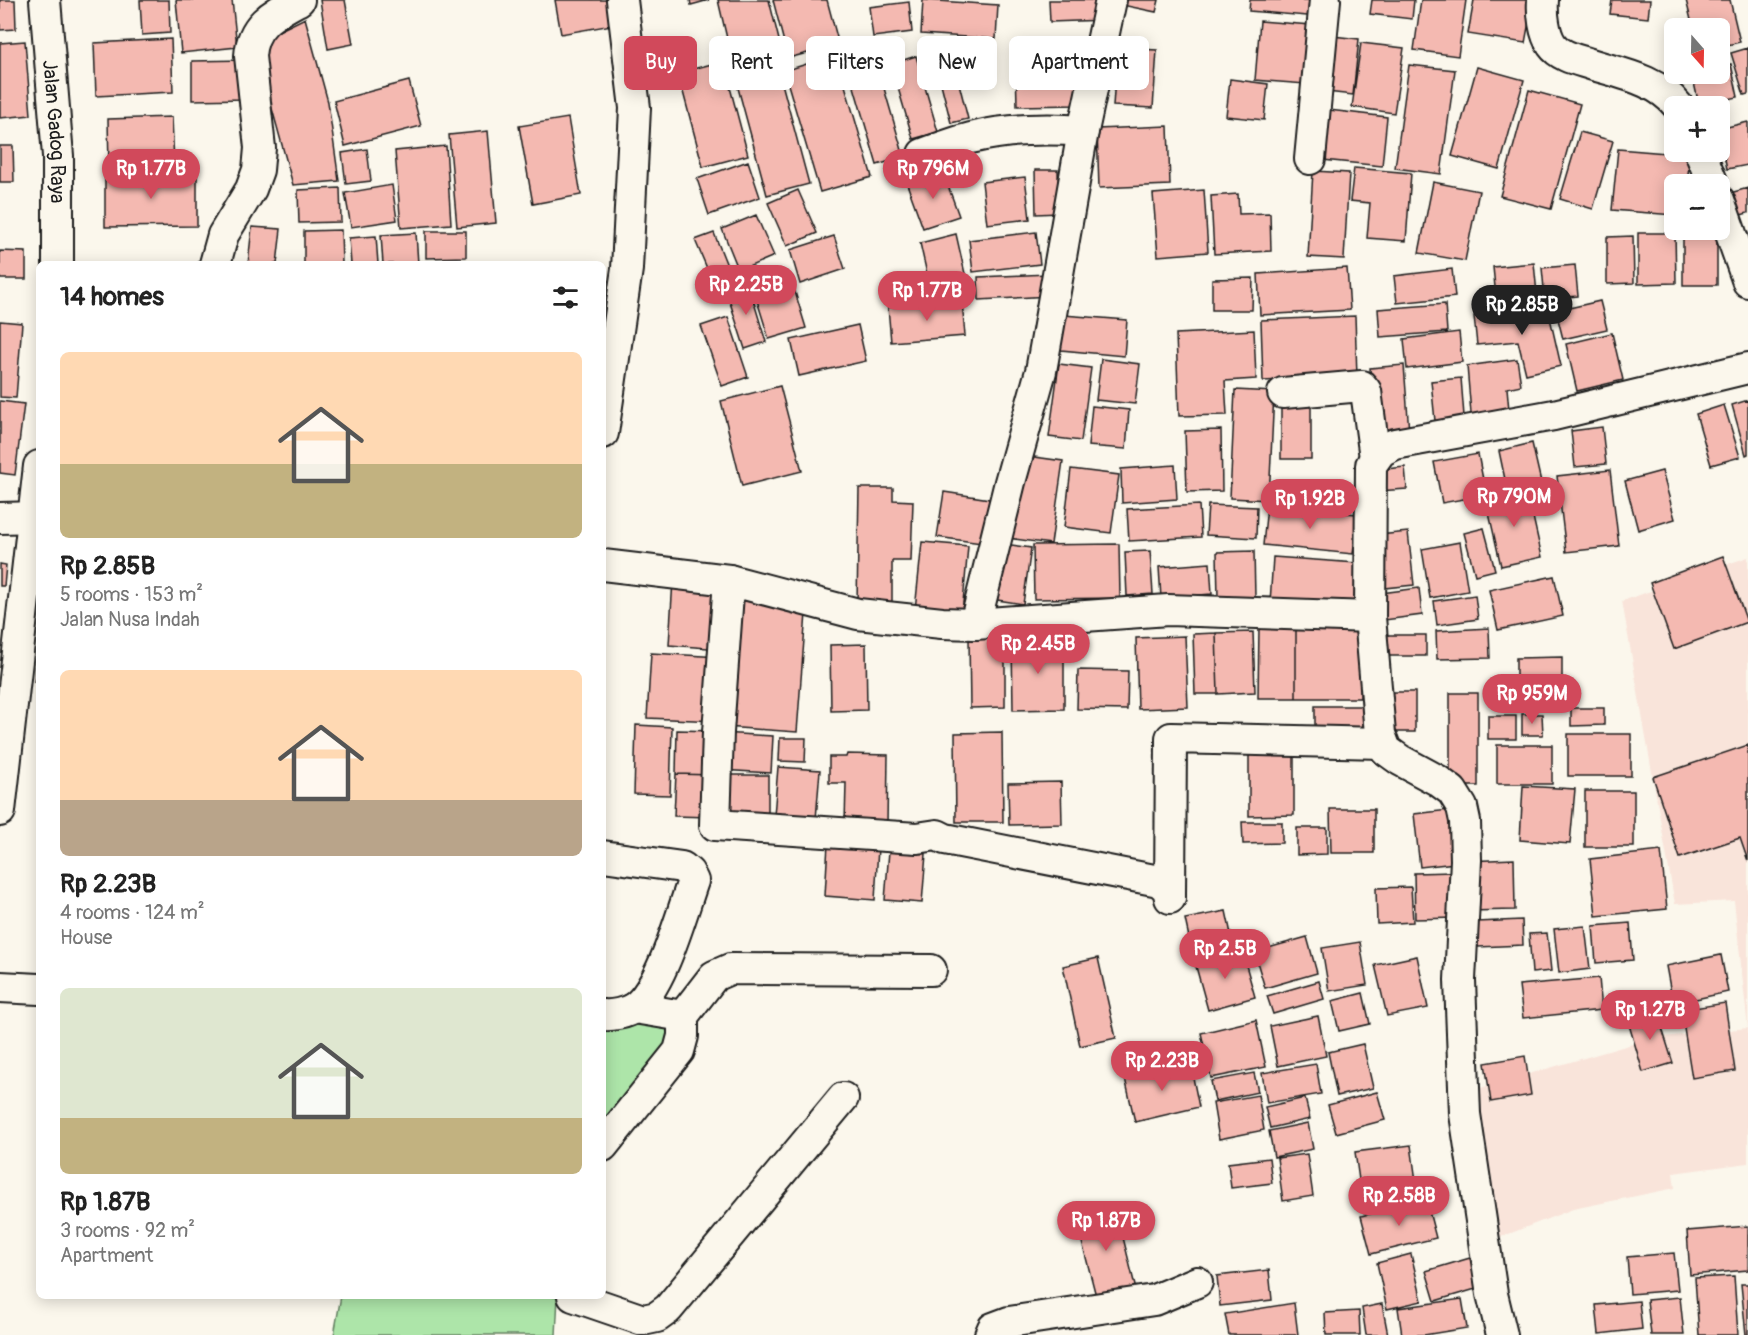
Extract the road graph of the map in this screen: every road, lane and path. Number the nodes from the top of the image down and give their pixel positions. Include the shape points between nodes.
1 (45, 0) edge
2 (299, 0) edge
3 (622, 0) edge
4 (1112, 0) edge
5 (1325, 0) edge
6 (1543, 0) edge
7 (1670, 96) edge
8 (1083, 131) junction
9 (923, 154) dead end
10 (1310, 159) dead end
11 (1730, 231) edge
12 (58, 261) edge
13 (216, 261) edge
14 (1748, 282) edge
15 (1748, 368) edge
16 (1283, 393) dead end
17 (606, 412) edge
18 (1375, 458) junction
19 (36, 517) edge
20 (0, 518) edge
21 (606, 565) edge
22 (729, 580) junction
23 (1370, 617) junction
24 (975, 624) junction
25 (1383, 743) junction
26 (0, 811) edge
27 (606, 856) edge
28 (931, 970) dead end
29 (0, 987) edge
30 (36, 989) edge
31 (634, 1008) junction
32 (606, 1015) edge
33 (683, 1016) junction
34 (843, 1098) dead end
35 (606, 1142) edge
36 (1197, 1282) dead end
37 (582, 1299) edge
38 (990, 1335) edge
39 (1502, 1335) edge

1 - 12 street, Jalan Gadog Raya via 58,156
2 - 13 street via 269,18 251,43 260,148 258,170 223,235
3 - 17 street via 635,108 627,269
4 - 8 street
5 - 10 street
6 - 7 street via 1552,45 1567,57 1652,84
8 - 9 street via 1007,132 973,137
8 - 24 street via 1041,371
11 - 14 street
15 - 18 street via 1554,416 1395,444
16 - 18 street via 1362,386 1366,391
18 - 23 street via 1371,465
19 - 20 street
19 - 26 street
21 - 22 street
22 - 24 street via 858,614
22 - 25 street via 715,825 916,838 937,835 1159,881 1168,889 1170,898 1171,738
23 - 24 street via 1168,610
23 - 25 street
25 - 39 street via 1400,760 1452,791 1465,821 1460,981 1465,1114 1492,1294
27 - 31 street via 682,867 693,881 657,976
28 - 33 street via 729,969 714,976
29 - 30 street
31 - 32 street
31 - 33 street
33 - 35 street via 680,1051
34 - 37 street via 668,1309 643,1320
36 - 38 street via 1154,1300 1009,1322 993,1328

